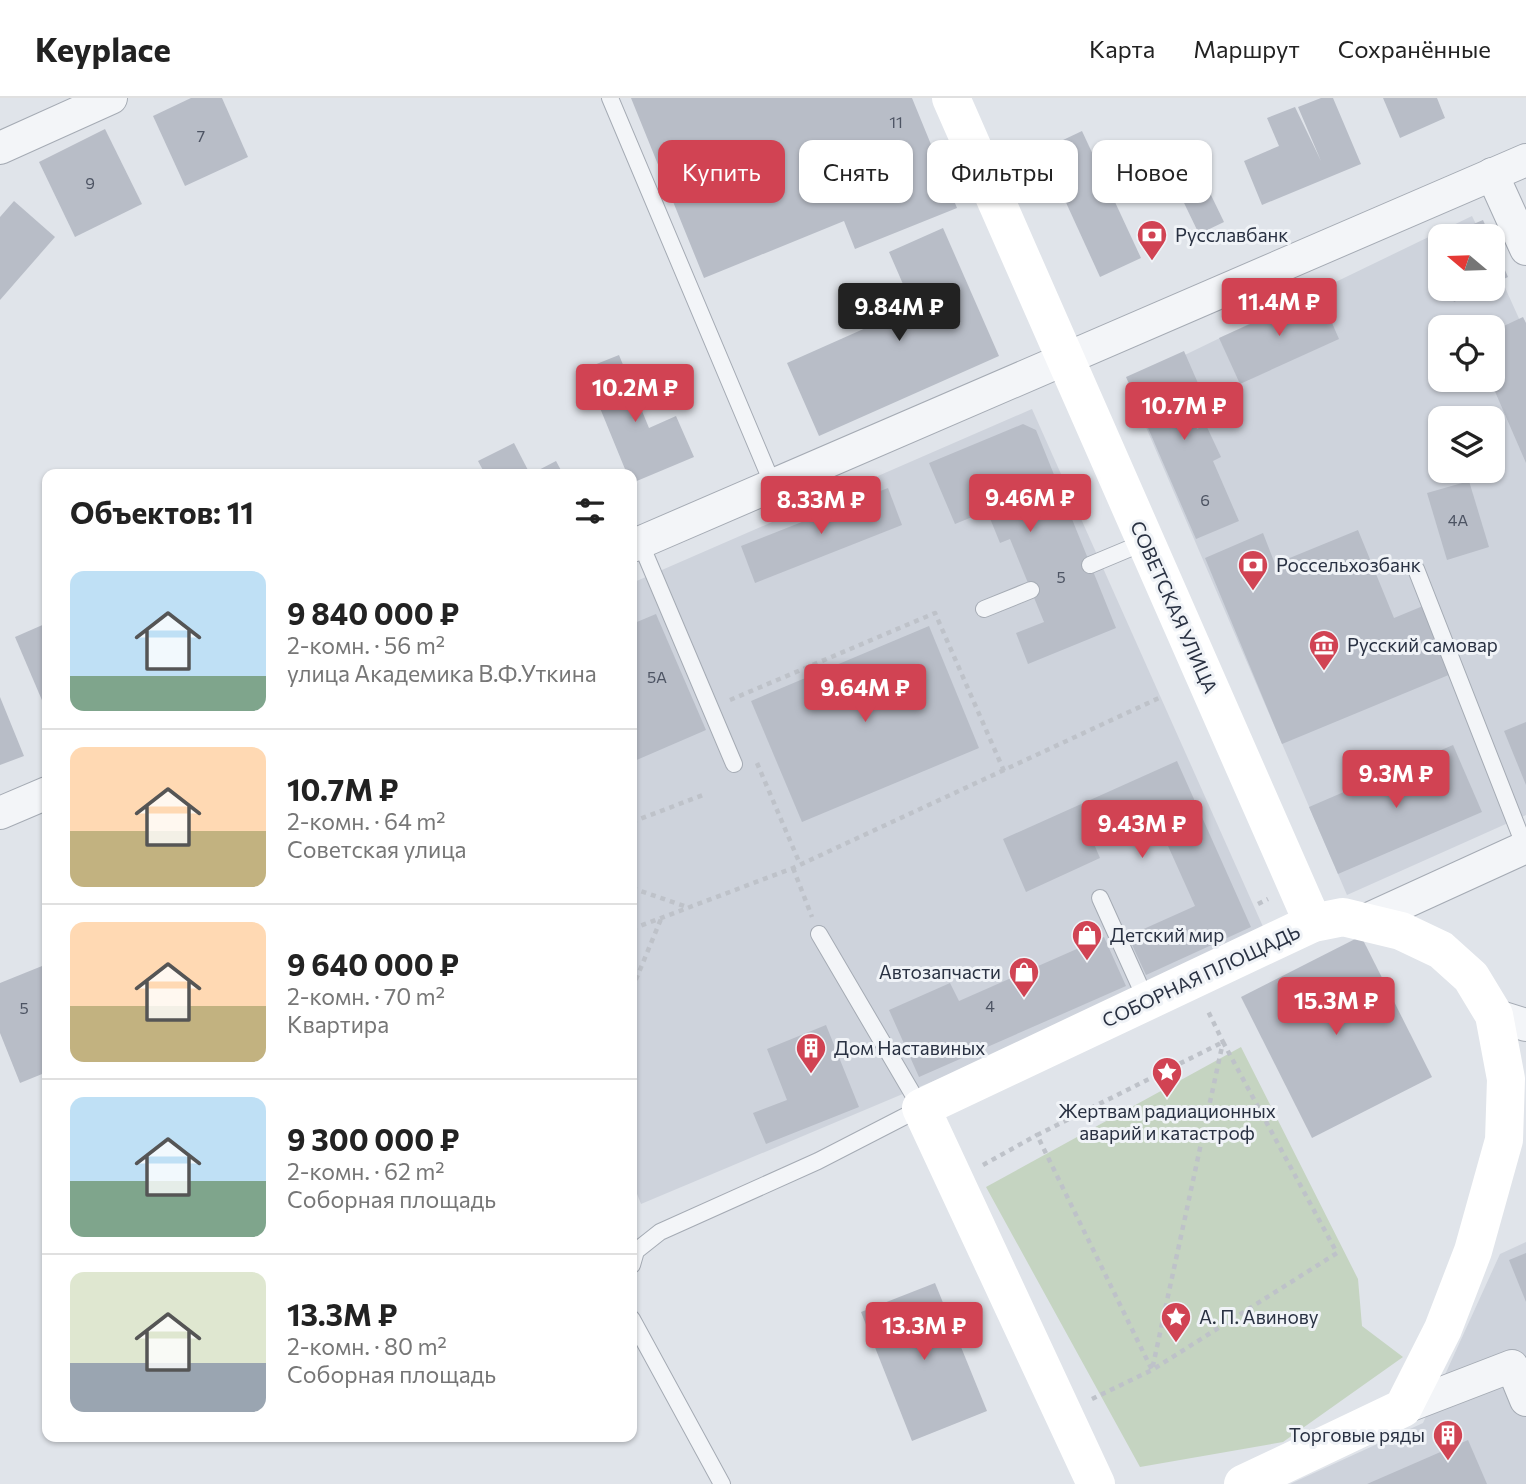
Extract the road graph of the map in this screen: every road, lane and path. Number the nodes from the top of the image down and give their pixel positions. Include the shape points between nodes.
1 (111, 98) edge
2 (610, 98) edge
3 (951, 98) edge
4 (0, 148) edge
5 (1526, 160) edge
6 (1492, 174) junction
7 (1526, 249) edge
8 (1065, 358) junction
9 (773, 485) junction
10 (1145, 542) junction
11 (637, 544) edge
12 (637, 546) edge
13 (1090, 565) dead end
14 (1416, 569) dead end
15 (1031, 590) dead end
16 (984, 609) dead end
17 (1159, 698) dead end
18 (735, 711) dead end
19 (751, 750) dead end
20 (734, 764) dead end
21 (1004, 771) junction
22 (42, 795) edge
23 (703, 795) dead end
24 (0, 813) edge
25 (637, 820) edge
26 (1525, 847) edge
27 (800, 865) junction
28 (793, 868) junction
29 (637, 890) edge
30 (1100, 898) dead end
31 (689, 908) junction
32 (662, 918) junction
33 (1364, 920) junction
34 (1313, 923) junction
35 (637, 927) edge
36 (819, 934) joint
37 (637, 977) edge
38 (1147, 1002) junction
39 (1510, 1020) edge
40 (1223, 1042) junction
41 (921, 1108) junction
42 (1037, 1135) junction
43 (955, 1181) junction
44 (637, 1250) edge
45 (637, 1329) edge
46 (1519, 1363) edge
47 (1152, 1370) junction
48 (1526, 1400) edge
49 (1404, 1408) junction
50 (1063, 1413) junction
51 (722, 1484) edge
52 (1096, 1484) edge
53 (1243, 1484) edge

1 - 4 street
2 - 9 lane
3 - 8 street, СОВЕТСКАЯ УЛИЦА
5 - 6 street
6 - 7 street
6 - 8 street
8 - 9 street
8 - 10 street, СОВЕТСКАЯ УЛИЦА
9 - 11 street
10 - 13 lane
10 - 34 street, СОВЕТСКАЯ УЛИЦА
12 - 20 lane
14 - 26 lane
15 - 16 lane
17 - 21 path
18 - 21 path via 730,699 935,613
19 - 27 path
21 - 27 path
22 - 24 street
23 - 25 path
26 - 33 street
27 - 28 path
28 - 31 path
28 - 36 path
29 - 31 path
30 - 38 lane
31 - 32 path
32 - 35 path
32 - 37 path
33 - 34 street, СОБОРНАЯ ПЛОЩАДЬ via 1343,917
33 - 39 street, СОБОРНАЯ ПЛОЩАДЬ via 1441,950
34 - 38 street, СОБОРНАЯ ПЛОЩАДЬ
36 - 41 lane
38 - 41 street, СОБОРНАЯ ПЛОЩАДЬ
39 - 49 street, СОБОРНАЯ ПЛОЩАДЬ via 1504,1140 1473,1251 1443,1329
40 - 42 path
40 - 47 path
40 - 47 path via 1337,1253
41 - 43 street
41 - 44 lane via 818,1161 660,1232
42 - 43 path
42 - 47 path
43 - 50 street
45 - 51 lane
46 - 48 street
46 - 49 street
47 - 50 path
49 - 53 street
50 - 52 street

